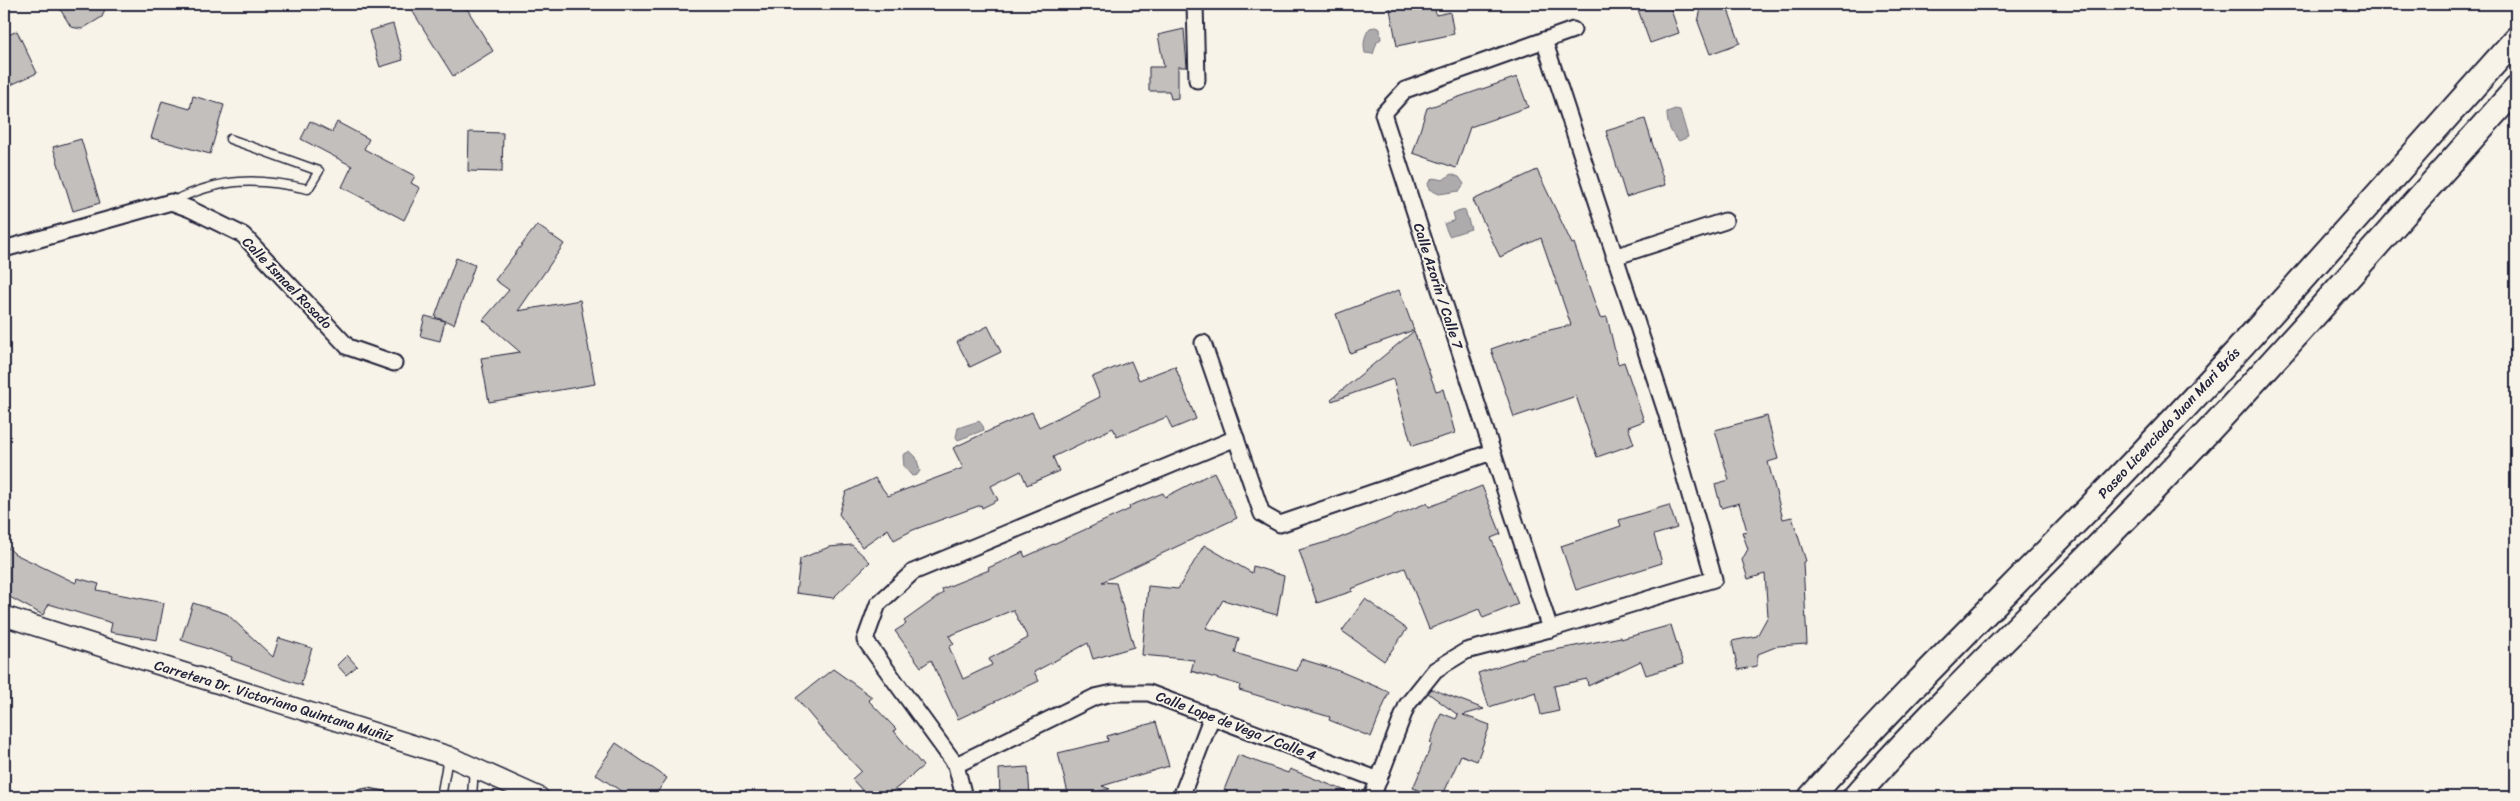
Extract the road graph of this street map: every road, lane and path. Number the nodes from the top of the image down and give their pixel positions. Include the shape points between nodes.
1 (1195, 4) edge
2 (1574, 30) dead end
3 (2516, 39) edge
4 (1544, 40) junction
5 (1197, 80) dead end
6 (2516, 89) edge
7 (230, 138) dead end
8 (171, 202) junction
9 (1725, 221) dead end
10 (4, 249) edge
11 (1614, 257) junction
12 (1202, 343) dead end
13 (394, 363) dead end
14 (1236, 438) junction
15 (1492, 452) junction
16 (4, 616) edge
17 (1550, 629) junction
18 (1212, 716) junction
19 (448, 756) junction
20 (956, 765) junction
21 (474, 767) junction
22 (1379, 780) junction
23 (347, 797) edge
24 (390, 797) edge
25 (441, 797) edge
26 (472, 797) edge
27 (539, 797) edge
28 (964, 797) edge
29 (1181, 797) edge
30 (1372, 797) edge
31 (1811, 797) edge
32 (1856, 797) edge

1 - 5 street
2 - 4 street, Calle Azorín / Calle 7
3 - 31 main road, Paseo Licenciado Juan Mari Brás via 2125,472 1959,639
4 - 11 street
4 - 15 street, Calle Azorín / Calle 7 via 1405,90 1383,114
6 - 32 main road via 2150,493 1984,660
7 - 8 lane via 319,171 308,189 273,181 239,181 196,190
8 - 10 street
8 - 13 street, Calle Ismael Rosado via 243,235 348,347
9 - 11 street
11 - 17 street via 1666,412 1714,579
12 - 14 street
14 - 15 street via 1262,514 1280,524
14 - 20 street via 913,572 878,604 865,640
15 - 17 street, Calle Azorín / Calle 7
16 - 19 street, Carretera Dr. Victoriano Quintana Muñiz
17 - 22 street via 1466,651 1436,670 1407,705
18 - 20 street, Calle Lope de Vega / Calle 4 via 1150,694 1112,693 1095,697
18 - 22 street, Calle Lope de Vega / Calle 4
18 - 29 street
19 - 21 street, Carretera Dr. Victoriano Quintana Muñiz
19 - 25 lane
20 - 28 street
21 - 26 lane
21 - 27 street, Carretera Dr. Victoriano Quintana Muñiz
22 - 30 street
23 - 24 lane via 368,793

